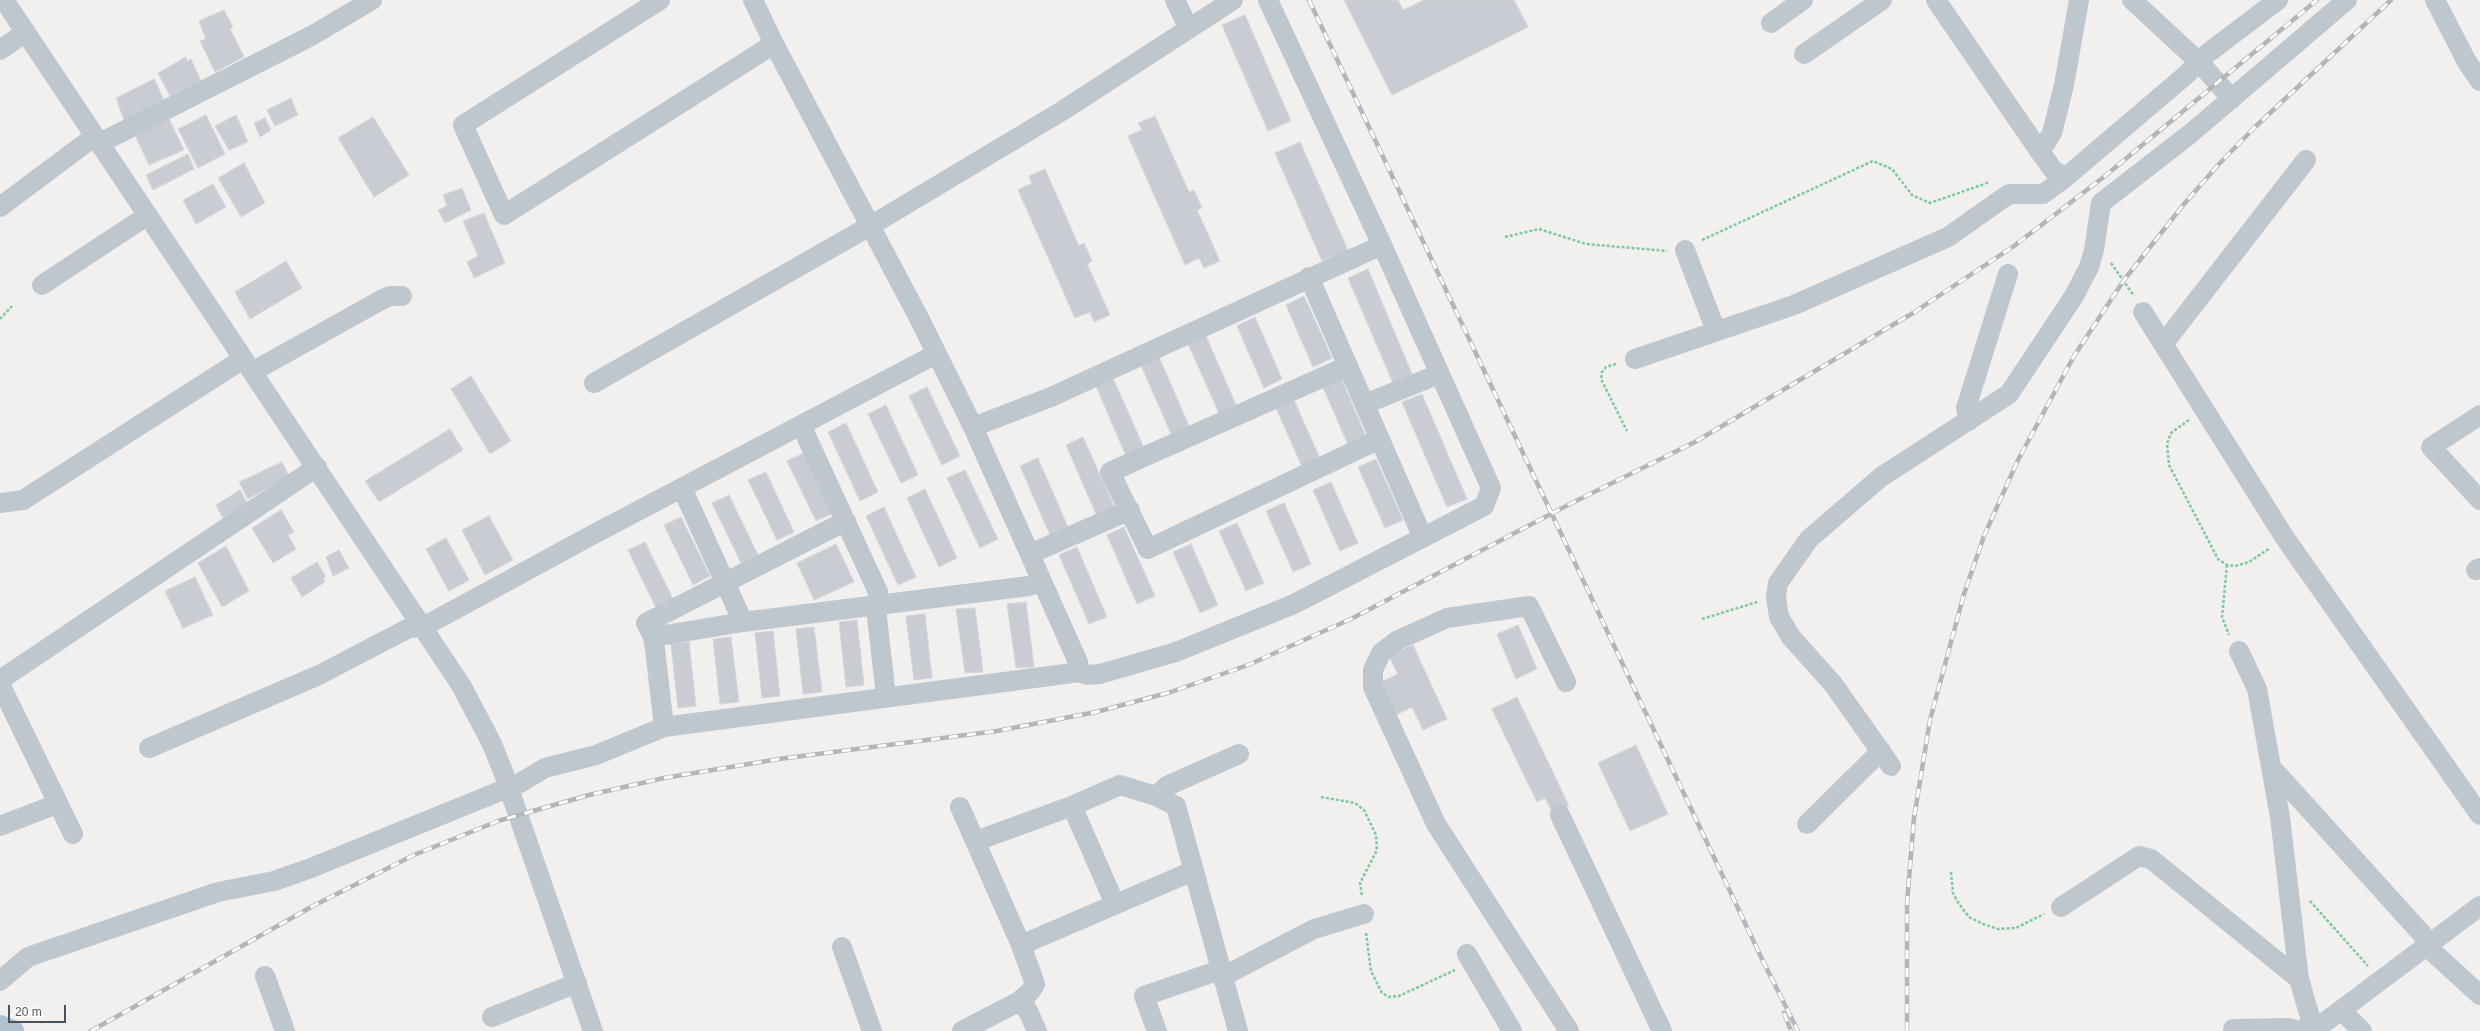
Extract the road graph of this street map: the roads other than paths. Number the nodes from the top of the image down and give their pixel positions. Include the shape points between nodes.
1 (4, 0) edge
2 (372, 0) edge
3 (660, 0) edge
4 (753, 0) edge
5 (1175, 0) edge
6 (1233, 0) edge
7 (1268, 0) edge
8 (1803, 0) edge
9 (1882, 0) edge
10 (1936, 0) edge
11 (2079, 0) edge
12 (2132, 0) edge
13 (2278, 0) edge
14 (2347, 0) edge
15 (2435, 0) edge
16 (1771, 23) dead end
17 (1189, 29) junction
18 (26, 32) junction
19 (774, 44) junction
20 (0, 50) edge
21 (1804, 54) dead end
22 (2199, 62) junction
23 (2480, 81) edge
24 (2232, 99) junction
25 (97, 139) junction
26 (2038, 149) junction
27 (2306, 160) dead end
28 (2066, 177) junction
29 (0, 208) edge
30 (148, 215) junction
31 (870, 226) junction
32 (1382, 245) junction
33 (1685, 250) road end
34 (2008, 274) dead end
35 (1309, 277) junction
36 (42, 286) dead end
37 (402, 296) dead end
38 (2143, 312) road end
39 (1716, 332) junction
40 (2164, 343) junction
41 (936, 354) junction
42 (1635, 359) road end
43 (247, 366) junction
44 (1348, 366) junction
45 (1439, 374) junction
46 (594, 383) dead end
47 (1365, 404) junction
48 (2480, 415) edge
49 (1968, 421) junction
50 (801, 425) junction
51 (973, 427) junction
52 (1380, 439) junction
53 (317, 467) junction
54 (682, 488) junction
55 (2480, 500) edge
56 (1, 503) edge
57 (1130, 510) junction
58 (846, 521) junction
59 (1423, 538) junction
60 (1030, 554) junction
61 (1042, 581) junction
62 (725, 584) junction
63 (877, 606) junction
64 (743, 622) junction
65 (423, 627) junction
66 (653, 637) junction
67 (2239, 650) road end
68 (1080, 672) junction
69 (0, 680) edge
70 (1566, 682) dead end
71 (0, 684) edge
72 (886, 697) junction
73 (664, 727) junction
74 (149, 748) dead end
75 (1239, 754) dead end
76 (2270, 766) junction
77 (508, 786) junction
78 (1156, 796) junction
79 (57, 804) junction
80 (1072, 806) junction
81 (960, 807) dead end
82 (1560, 815) dead end
83 (2480, 815) edge
84 (1807, 824) dead end
85 (0, 826) edge
86 (73, 834) dead end
87 (976, 841) junction
88 (1193, 871) junction
89 (1115, 904) junction
90 (2061, 906) road end
91 (2480, 906) edge
92 (1364, 914) dead end
93 (2428, 944) junction
94 (1021, 945) junction
95 (842, 947) dead end
96 (1467, 954) dead end
97 (1221, 974) junction
98 (265, 976) dead end
99 (2299, 979) junction
100 (0, 981) edge
101 (577, 983) junction
102 (2480, 995) edge
103 (1018, 1002) junction
104 (2341, 1010) junction
105 (492, 1017) dead end
106 (0, 1026) edge
107 (2233, 1029) dead end
108 (12, 1031) edge
109 (285, 1031) edge
110 (594, 1031) edge
111 (872, 1031) edge
112 (962, 1031) edge
113 (1037, 1031) edge
114 (1157, 1031) edge
115 (1238, 1031) edge
116 (1512, 1031) edge
117 (1569, 1031) edge
118 (1662, 1031) edge
119 (2299, 1031) edge
120 (2309, 1031) edge
121 (2313, 1031) edge
122 (2362, 1031) edge

1 - 18 street
2 - 25 street via 313,34
3 - 19 street via 463,125 504,215
4 - 19 street
5 - 17 street
6 - 17 street
7 - 32 street
8 - 16 street
9 - 21 street
10 - 26 street
11 - 26 street via 2069,63 2052,133
12 - 22 street
13 - 22 street
14 - 24 street
15 - 23 street via 2467,62
17 - 31 street via 1062,111
18 - 20 street
18 - 25 street
19 - 31 street
22 - 24 street
22 - 28 street
24 - 49 street via 2100,203 2094,250 2089,267 2074,296 2009,394
25 - 29 street
25 - 30 street
26 - 28 street via 2054,171
27 - 40 street
28 - 39 street via 2043,194 2009,194 1934,244 1794,305
30 - 36 street
30 - 43 street
31 - 41 street
31 - 46 street
32 - 35 street
32 - 45 street
33 - 39 street
34 - 49 street via 1966,408
35 - 44 street
35 - 51 street via 1051,397
37 - 43 street via 383,299
38 - 40 street
39 - 42 street
40 - 83 street via 2285,538
41 - 50 street
41 - 51 street
43 - 53 street
43 - 56 street via 23,500
44 - 47 street
44 - 57 street via 1110,472
45 - 47 street
45 - 59 street via 1491,488 1484,506
47 - 52 street
48 - 55 street via 2431,447
49 - 84 street via 1881,477 1809,539 1778,583 1776,592 1779,617 1791,637 1833,684 1886,759
50 - 54 street
50 - 58 street
51 - 60 street
52 - 57 street via 1148,549
52 - 59 street
53 - 65 street
53 - 69 street
54 - 62 street
54 - 65 street
57 - 60 street
58 - 62 street
58 - 63 street via 878,592
59 - 68 street via 1294,604 1176,652 1100,674 1087,675
60 - 61 street
61 - 63 street via 1029,586
61 - 68 street via 1078,662
62 - 64 street
62 - 66 street via 646,623
63 - 64 street
63 - 72 street
64 - 66 street
65 - 74 street via 409,628 319,675
65 - 77 street via 473,706 492,744
66 - 73 street
67 - 76 street via 2257,689
68 - 72 street
70 - 117 street via 1529,606 1447,618 1398,640 1381,653 1373,670 1373,687 1436,824
71 - 79 street
72 - 73 street
73 - 77 street via 596,755 545,768 520,783
75 - 78 street via 1166,786
76 - 93 street via 2422,934
76 - 99 street via 2280,817
77 - 100 street via 311,868 274,881 218,892 28,957
77 - 101 street
78 - 80 street via 1120,785
78 - 88 street via 1176,806
79 - 85 street
79 - 86 street
80 - 87 street
80 - 89 street
81 - 87 street
82 - 118 street
87 - 94 street
88 - 89 street
88 - 97 street
89 - 94 street
90 - 99 street via 2139,856 2151,859
91 - 93 street
92 - 97 street via 1314,929
93 - 102 street via 2435,954
93 - 104 street
94 - 103 street via 1035,984
95 - 111 street
96 - 116 street
97 - 114 street via 1144,996
97 - 115 street
98 - 109 street
99 - 120 street via 2310,1017
101 - 105 street
101 - 110 street
103 - 112 street
103 - 113 street via 1027,1009
104 - 121 street
104 - 122 street
106 - 108 main road
107 - 119 street via 2289,1028

